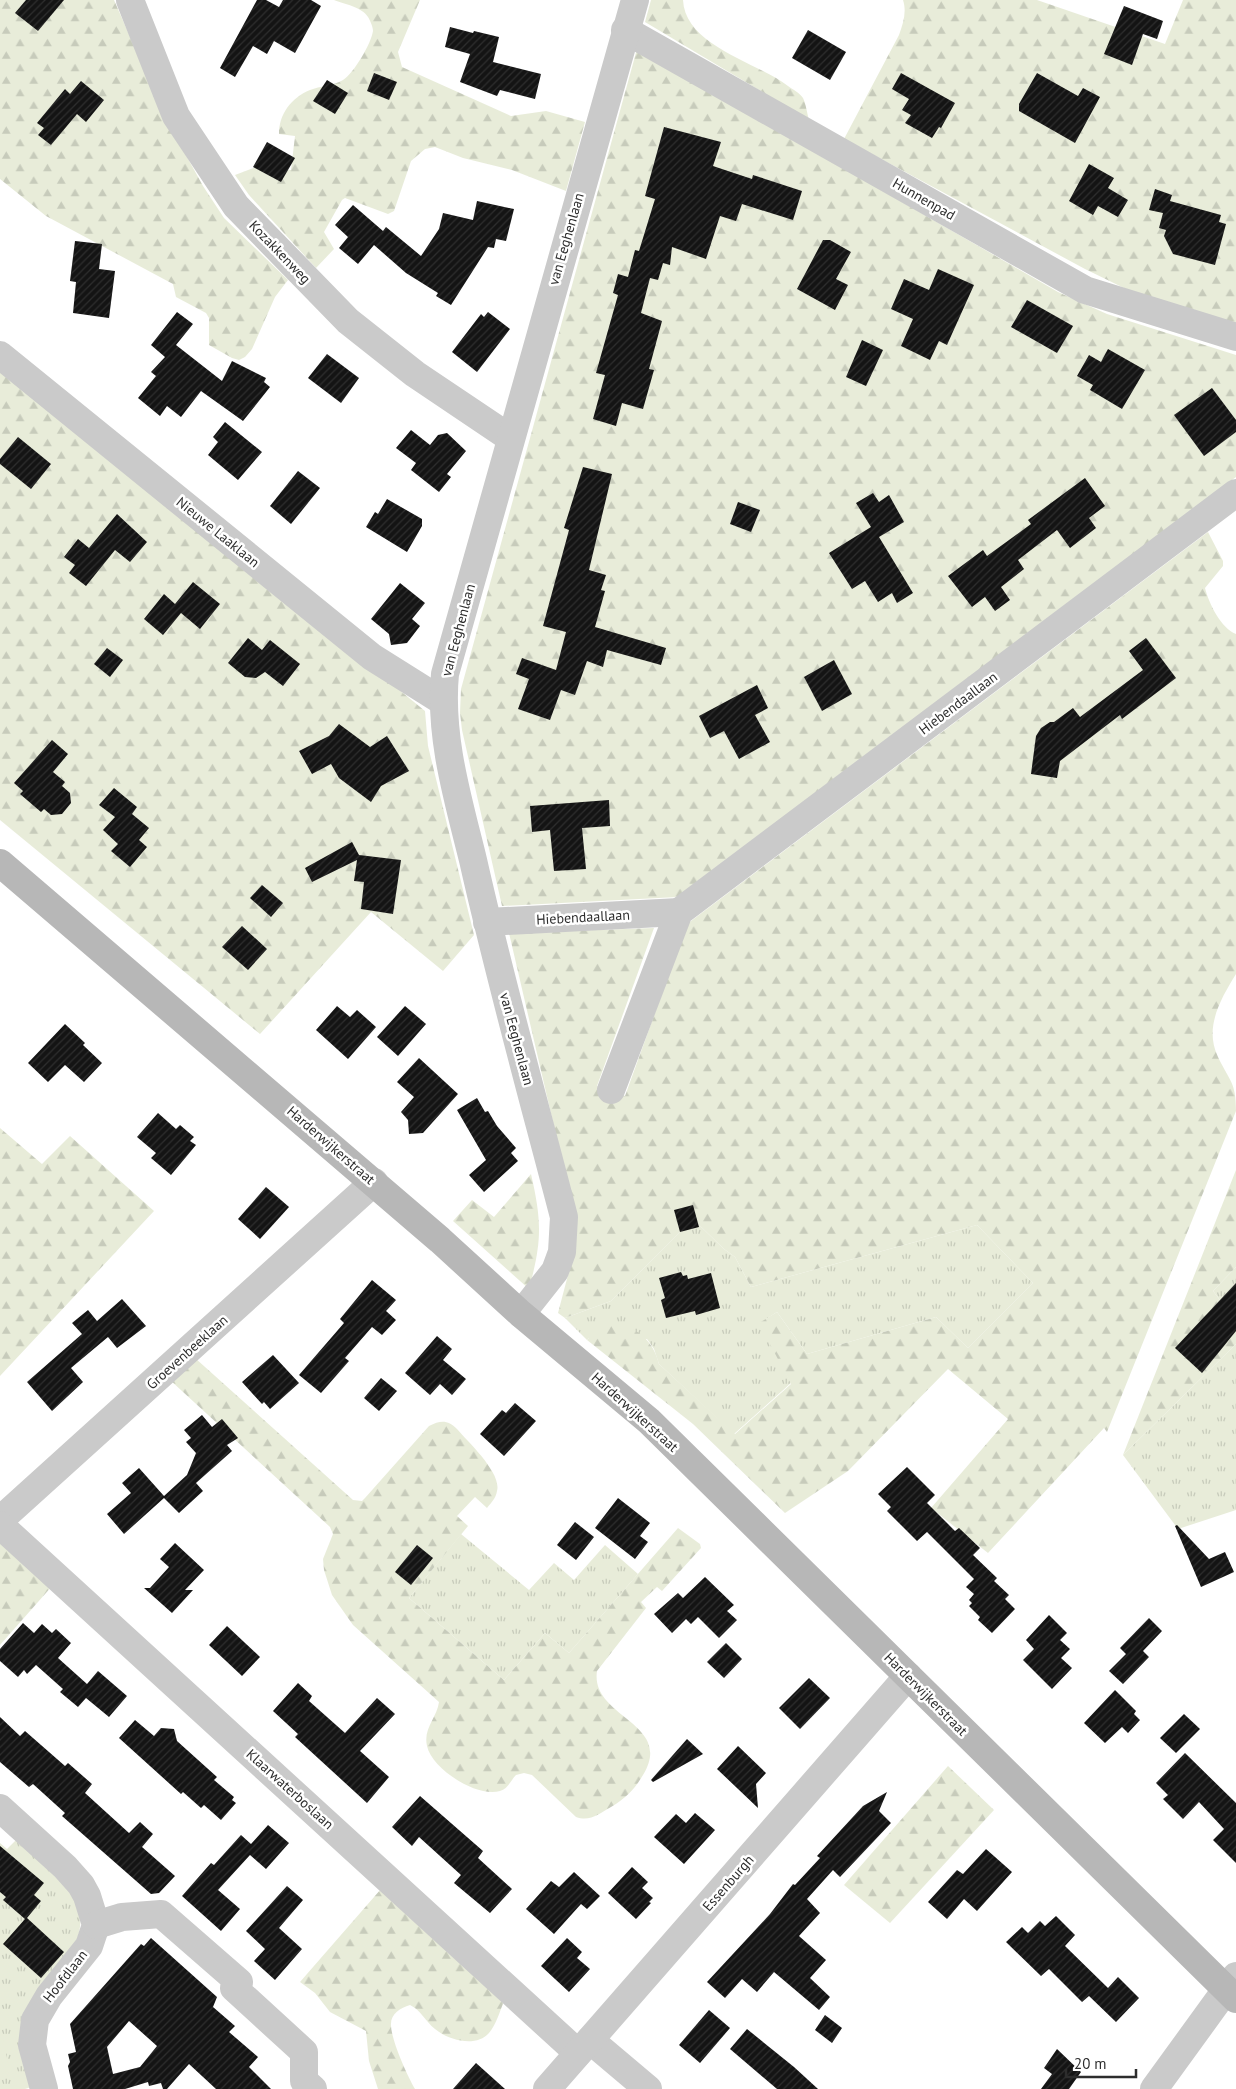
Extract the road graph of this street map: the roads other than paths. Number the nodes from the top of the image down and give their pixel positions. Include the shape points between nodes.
1 (635, 0) edge
2 (137, 4) edge
3 (625, 30) junction
4 (1236, 337) edge
5 (0, 354) edge
6 (510, 438) junction
7 (1236, 493) edge
8 (442, 701) junction
9 (0, 863) edge
10 (679, 912) junction
11 (487, 922) junction
12 (611, 1090) dead end
13 (374, 1182) junction
14 (521, 1314) junction
15 (0, 1520) edge
16 (0, 1525) edge
17 (908, 1676) junction
18 (0, 1808) edge
19 (96, 1925) junction
20 (1233, 1988) edge
21 (584, 2047) junction
22 (44, 2089) edge
23 (313, 2089) edge
24 (547, 2089) edge
25 (648, 2089) edge
26 (1154, 2089) edge

1 - 3 street, van Eeghenlaan
2 - 6 street, Kozakkenweg via 176,116 236,206 348,321 415,374
3 - 4 street, Hunnenpad via 1085,290
3 - 6 street, van Eeghenlaan
5 - 8 street, Nieuwe Laaklaan via 372,657
6 - 8 street, van Eeghenlaan via 445,674
7 - 10 street, Hiebendaallaan
8 - 11 street, van Eeghenlaan via 446,744
9 - 13 main road, Harderwijkerstraat
10 - 11 street, Hiebendaallaan
10 - 12 street
11 - 14 street, van Eeghenlaan via 564,1217 562,1252 555,1271
13 - 14 main road, Harderwijkerstraat
13 - 15 street, Groevenbeeklaan
14 - 17 main road, Harderwijkerstraat via 649,1421
16 - 21 street, Klaarwaterboslaan
17 - 20 main road, Harderwijkerstraat
17 - 21 street, Essenburgh
18 - 19 street via 70,1873 87,1896
19 - 22 street, Hoofdlaan via 89,1946 49,1996 35,2020 32,2046
19 - 23 street via 122,1916 161,1914 239,1982 234,1988 304,2052 304,2081
20 - 26 street
21 - 24 street, Essenburgh
21 - 25 street, Klaarwaterboslaan

